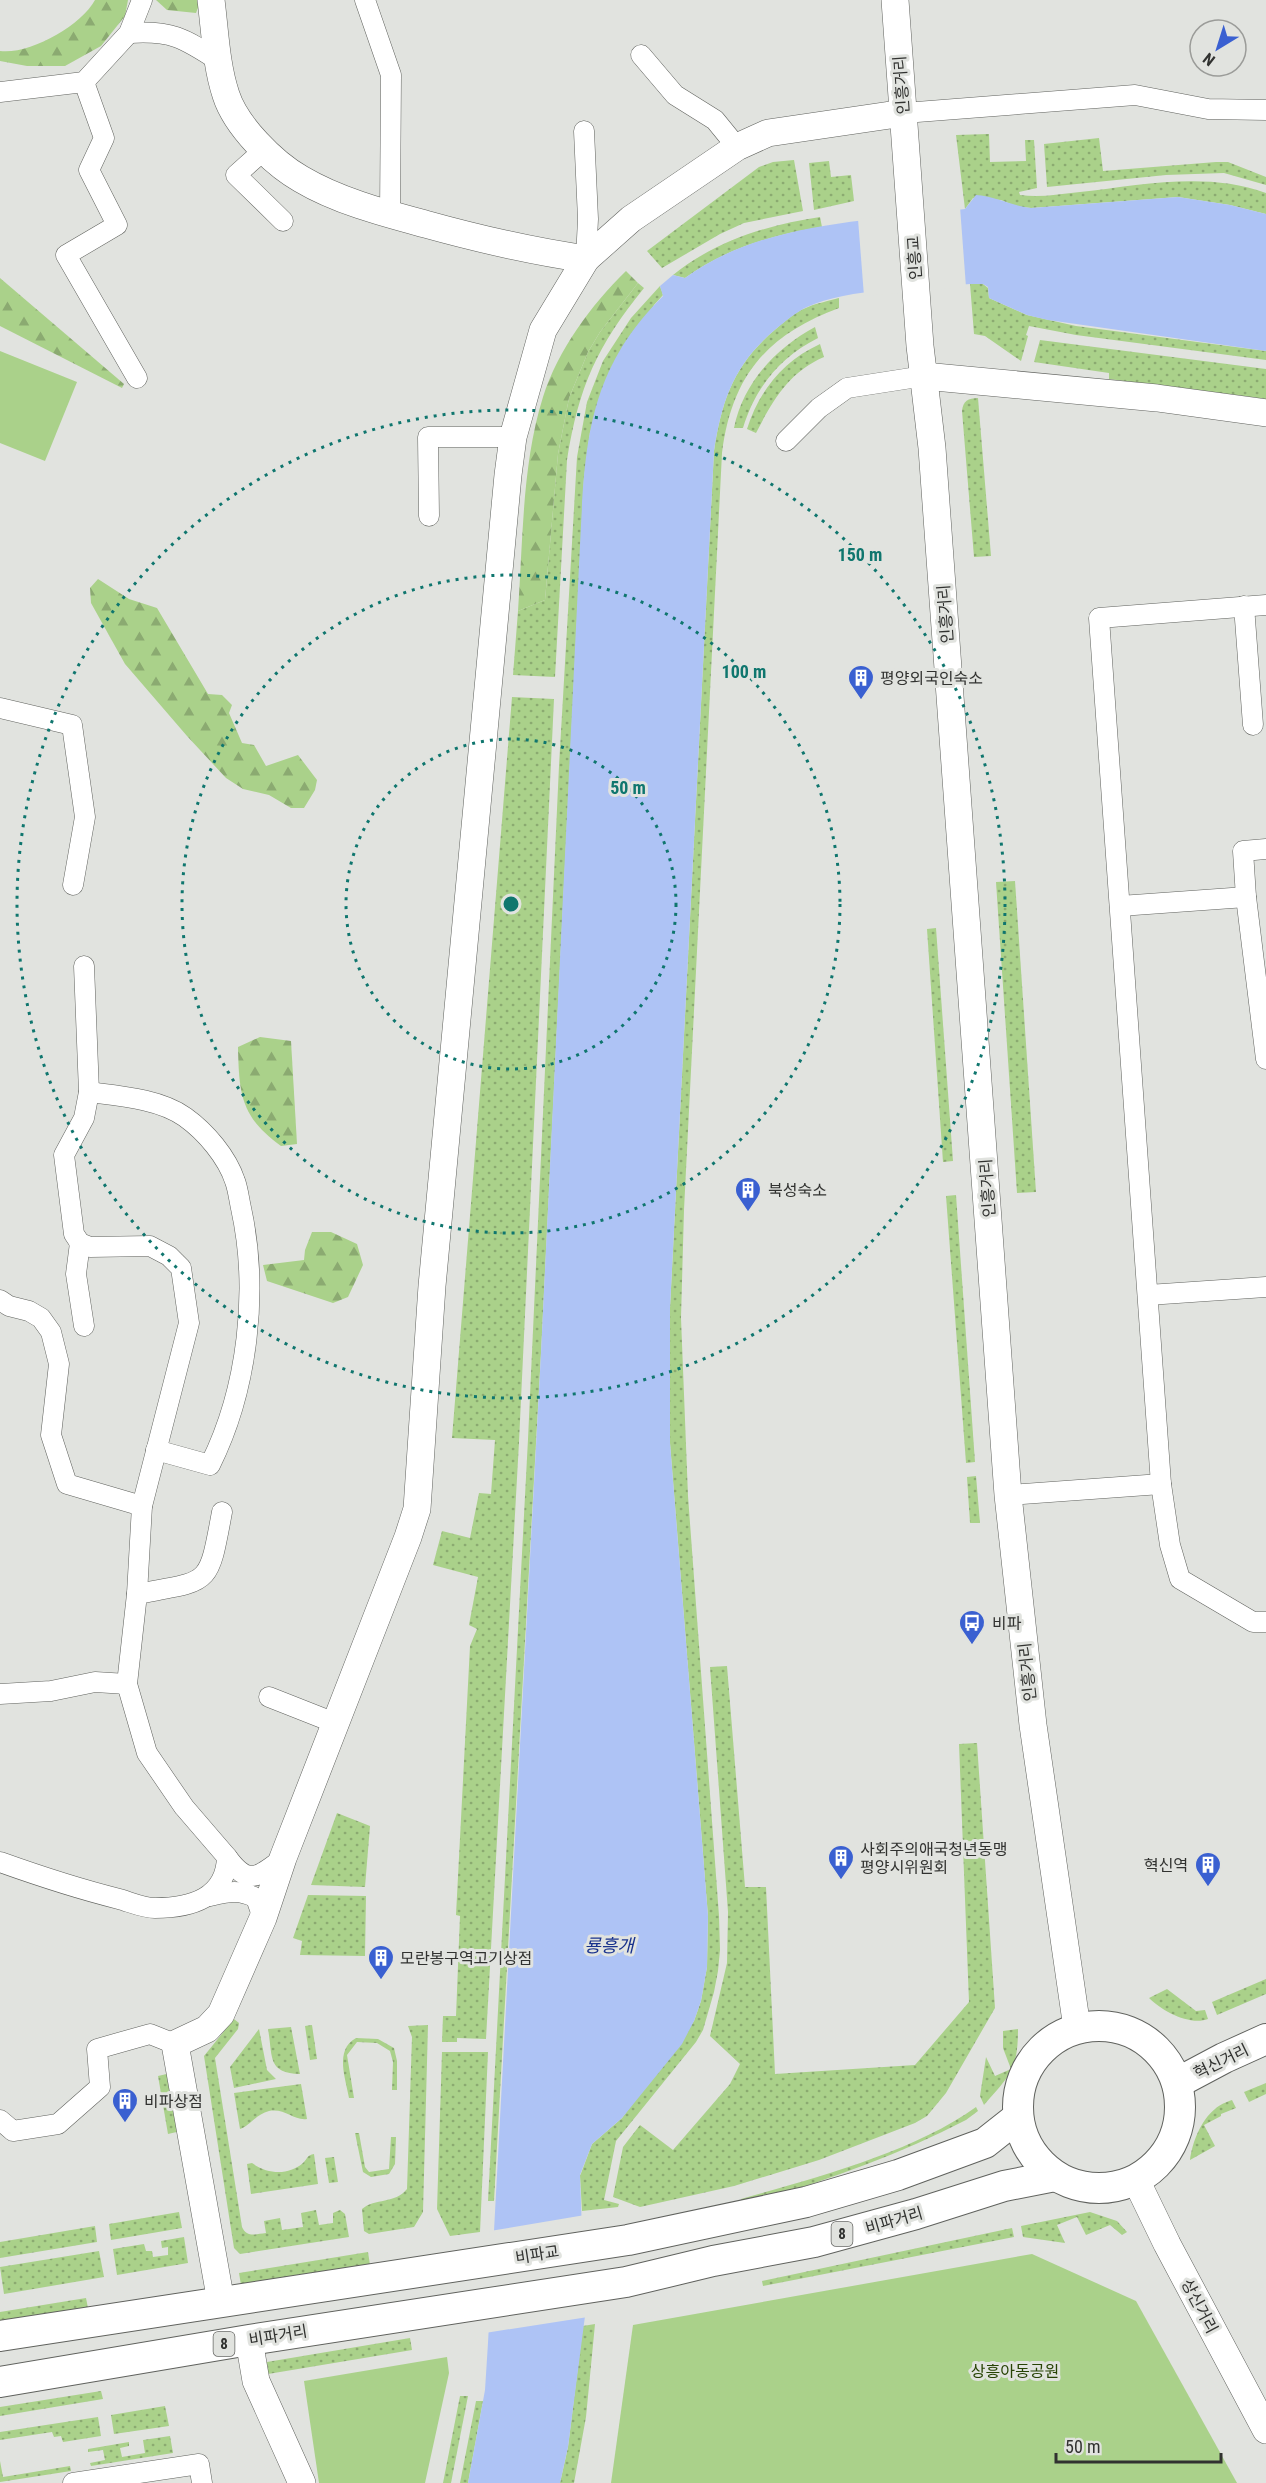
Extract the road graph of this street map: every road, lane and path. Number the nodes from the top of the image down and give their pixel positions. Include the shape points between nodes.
1 (142, 0) edge
2 (211, 0) edge
3 (364, 0) edge
4 (895, 0) edge
5 (129, 33) junction
6 (641, 56) dead end
7 (219, 61) junction
8 (84, 82) junction
9 (0, 92) edge
10 (1266, 110) edge
11 (903, 114) junction
12 (584, 131) dead end
13 (737, 147) junction
14 (264, 150) junction
15 (908, 170) joint
16 (390, 215) junction
17 (283, 221) dead end
18 (586, 259) junction
19 (920, 346) joint
20 (924, 376) junction
21 (138, 378) dead end
22 (1266, 413) edge
23 (513, 437) junction
24 (786, 441) dead end
25 (429, 516) dead end
26 (1266, 605) edge
27 (1244, 606) junction
28 (0, 708) edge
29 (1253, 725) dead end
30 (1266, 849) edge
31 (73, 885) dead end
32 (1246, 897) junction
33 (1120, 906) junction
34 (84, 966) dead end
35 (1266, 1059) edge
36 (89, 1092) junction
37 (81, 1243) junction
38 (1266, 1287) edge
39 (1148, 1295) junction
40 (0, 1300) edge
41 (84, 1326) dead end
42 (156, 1450) junction
43 (1161, 1484) junction
44 (1008, 1495) junction
45 (142, 1506) junction
46 (222, 1512) dead end
47 (136, 1594) junction
48 (1266, 1622) edge
49 (127, 1684) junction
50 (0, 1694) edge
51 (270, 1696) dead end
52 (335, 1723) junction
53 (0, 1862) edge
54 (274, 1866) junction
55 (244, 1886) junction
56 (210, 1896) junction
57 (1077, 2028) junction
58 (1266, 2039) edge
59 (175, 2044) junction
60 (1177, 2083) junction
61 (1018, 2117) junction
62 (0, 2120) edge
63 (1055, 2176) junction
64 (1136, 2180) junction
65 (221, 2302) junction
66 (0, 2336) edge
67 (249, 2340) junction
68 (0, 2382) edge
69 (1266, 2430) edge
70 (73, 2483) edge
71 (202, 2483) edge
72 (302, 2483) edge

1 - 5 street
2 - 7 street
3 - 16 street via 391,75
4 - 11 street, 인흥거리
5 - 7 street via 155,31 185,39
5 - 8 street
6 - 13 street via 675,95 716,120
7 - 14 street via 226,96
8 - 9 street
8 - 21 street via 104,138 89,170 117,225 66,255
10 - 11 street via 1208,109 1135,95
11 - 13 street via 768,133
11 - 15 street, 인흥거리
12 - 18 street
13 - 18 street via 631,219
14 - 16 street via 301,179
14 - 17 street via 236,175
15 - 19 street, 인흥교
16 - 18 street via 496,243
18 - 23 street via 543,330
19 - 20 street, 인흥거리
20 - 22 street via 1157,398
20 - 24 street via 847,388 819,408
20 - 44 street, 인흥거리
23 - 25 street via 428,437
23 - 52 street via 432,1286 417,1509
26 - 27 street
27 - 29 street
27 - 33 street via 1100,618
28 - 31 street via 72,725 85,817
30 - 32 street via 1243,851
32 - 33 street
32 - 35 street
33 - 39 street
34 - 36 street
36 - 37 street via 81,1125 64,1155 74,1234
36 - 42 street via 146,1101 184,1117 214,1145 235,1180 245,1226 250,1268 249,1324 223,1440 210,1465
37 - 41 street via 76,1274
37 - 42 street via 90,1247 150,1246 181,1268 189,1323
38 - 39 street
39 - 43 street
40 - 45 street via 41,1318 51,1332 60,1364 51,1435 67,1484
42 - 45 street
43 - 44 street
43 - 48 street via 1170,1545 1180,1579 1253,1622
44 - 57 street, 인흥거리 via 1033,1725
45 - 47 street
46 - 47 street via 213,1562 206,1575 196,1583
47 - 49 street
49 - 50 street via 95,1682 51,1691
49 - 55 street via 147,1753
51 - 52 street
52 - 54 street
53 - 56 street via 153,1908 189,1904
54 - 55 street
54 - 55 street
55 - 56 street
55 - 56 street via 226,1872
55 - 59 street via 221,2014 207,2029
57 - 60 main road via 1121,2028 1147,2041 1167,2061
57 - 61 main road via 1061,2034 1039,2051 1023,2075
58 - 60 main road, 혁신거리
59 - 62 street via 150,2034 97,2049 100,2087 58,2124 13,2131
59 - 65 street
60 - 64 main road via 1181,2112 1174,2139 1159,2163
61 - 63 main road via 1034,2156
61 - 65 main road, 비파교 via 985,2143 898,2175 806,2202 628,2240
63 - 64 main road via 1081,2187 1098,2189
63 - 67 main road, 비파거리 / 8 via 1004,2186 814,2242 626,2282
64 - 69 street, 상신거리
65 - 66 main road
67 - 68 main road, 비파거리 / 8
67 - 72 street via 256,2380
70 - 71 street via 199,2464

